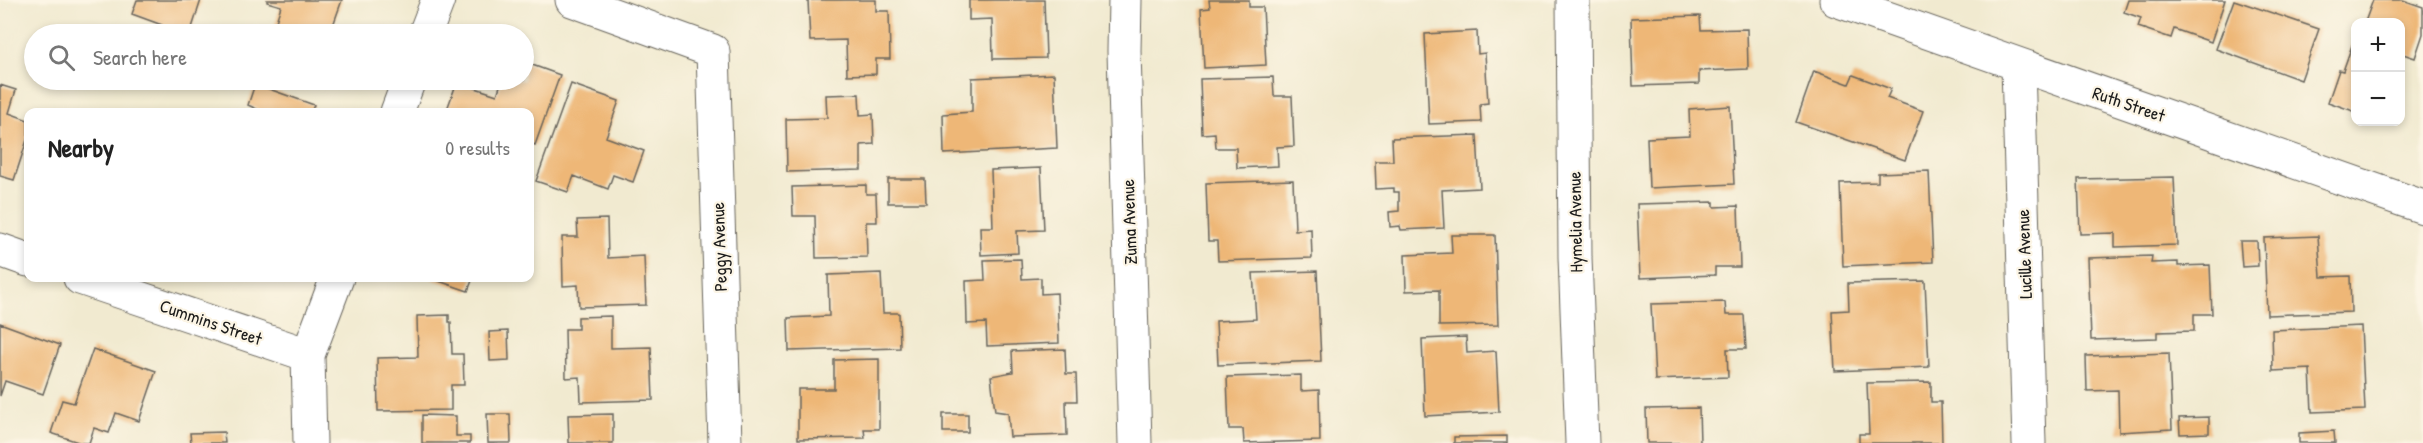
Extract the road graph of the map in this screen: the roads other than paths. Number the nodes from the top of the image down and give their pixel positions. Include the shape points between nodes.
1 (438, 0) edge
2 (572, 0) edge
3 (1125, 0) edge
4 (1573, 0) edge
5 (1836, 0) edge
6 (430, 24) edge
7 (2018, 66) junction
8 (405, 90) edge
9 (398, 108) edge
10 (2423, 207) edge
11 (0, 250) edge
12 (24, 259) edge
13 (92, 282) edge
14 (335, 282) edge
15 (308, 355) junction
16 (310, 443) edge
17 (725, 443) edge
18 (1135, 443) edge
19 (1582, 443) edge
20 (2029, 443) edge

1 - 6 street
2 - 17 street, Peggy Avenue via 713,51
3 - 18 street, Zuma Avenue
4 - 19 street, Hymelia Avenue via 1575,257
5 - 7 street, Ruth Street
7 - 10 street, Ruth Street
7 - 20 street, Lucille Avenue
8 - 9 street
11 - 12 street
13 - 15 street, Cummins Street
14 - 15 street
15 - 16 street

